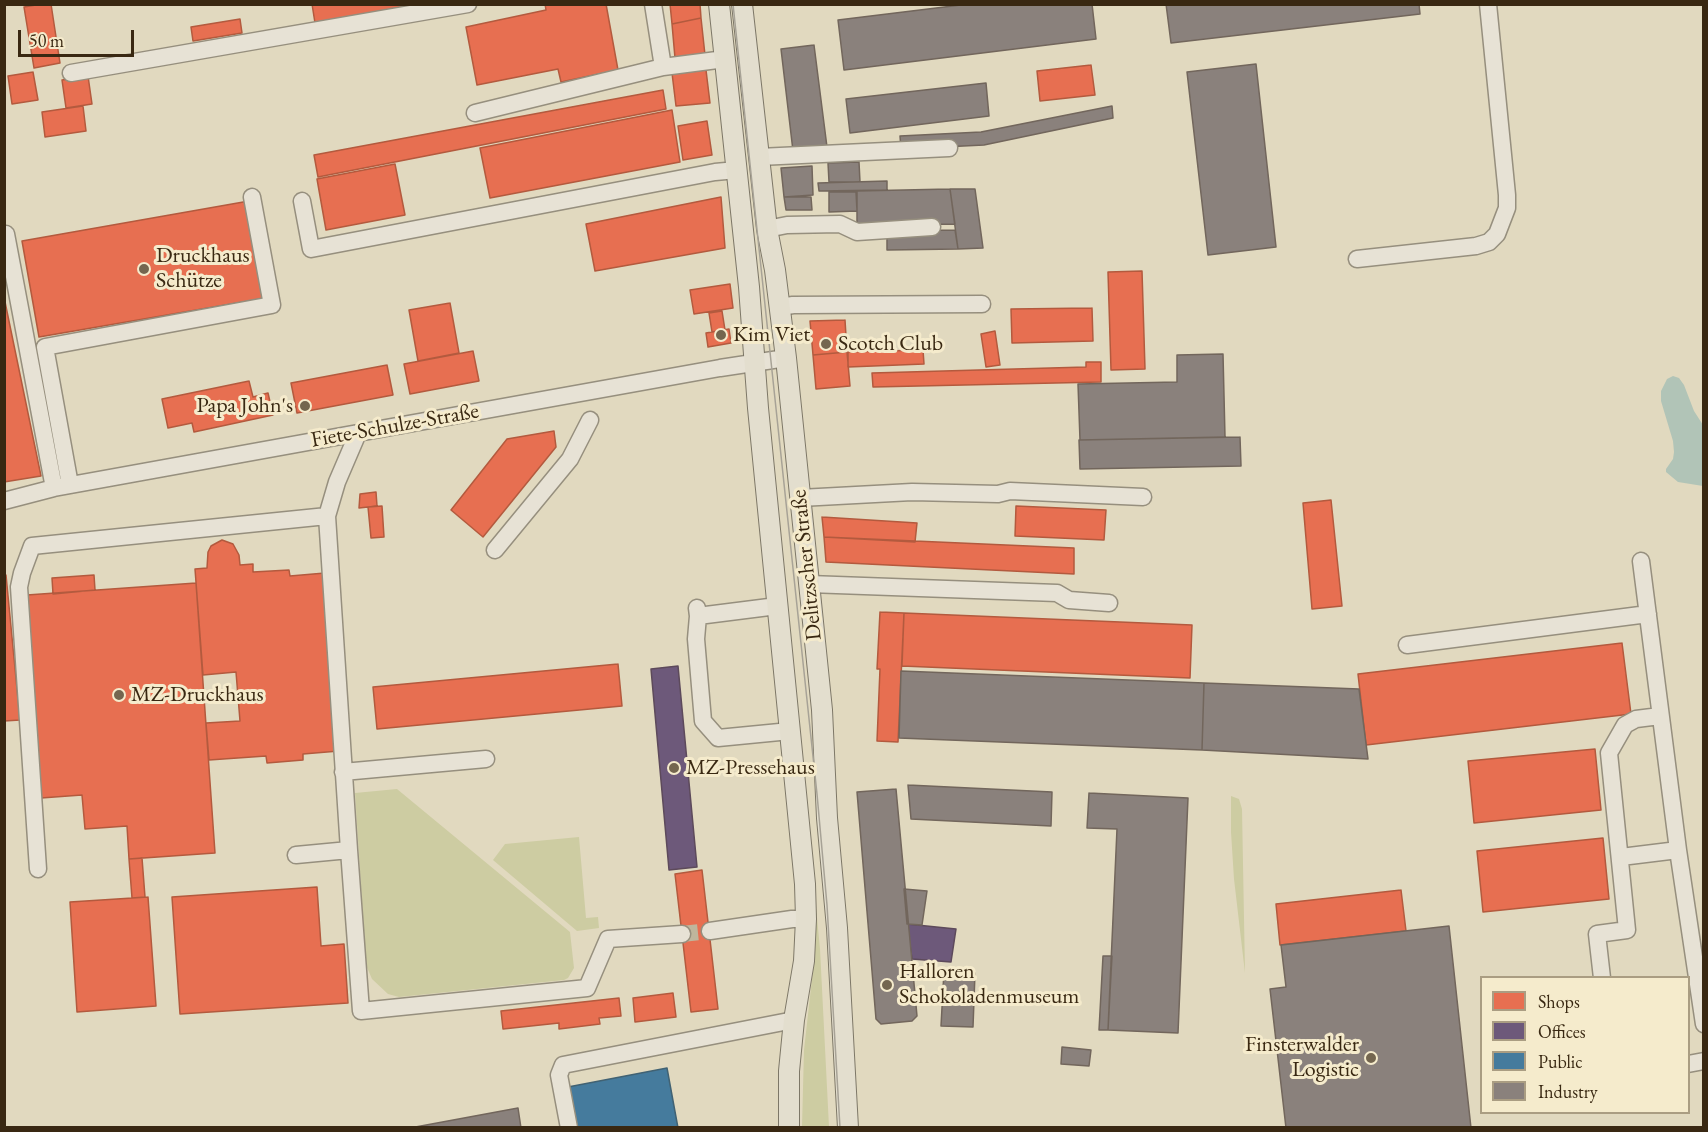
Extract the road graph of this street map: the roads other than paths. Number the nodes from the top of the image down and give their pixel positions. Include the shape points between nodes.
1 (468, 4) edge
2 (653, 4) edge
3 (718, 4) edge
4 (742, 4) edge
5 (1488, 4) edge
6 (725, 59) junction
7 (663, 67) junction
8 (71, 73) dead end
9 (475, 113) dead end
10 (949, 148) dead end
11 (759, 158) junction
12 (737, 170) junction
13 (252, 197) dead end
14 (302, 201) dead end
15 (932, 227) dead end
16 (767, 229) junction
17 (6, 234) dead end
18 (1357, 259) dead end
19 (982, 304) dead end
20 (780, 307) junction
21 (786, 358) junction
22 (755, 362) junction
23 (590, 420) dead end
24 (358, 433) junction
25 (62, 487) junction
26 (1143, 497) dead end
27 (800, 498) junction
28 (4, 501) edge
29 (327, 516) junction
30 (495, 550) dead end
31 (1641, 561) dead end
32 (809, 584) junction
33 (1109, 603) dead end
34 (777, 606) junction
35 (1648, 614) junction
36 (1407, 645) dead end
37 (1660, 716) junction
38 (790, 731) junction
39 (486, 759) dead end
40 (343, 772) junction
41 (349, 850) junction
42 (1678, 850) junction
43 (296, 855) dead end
44 (1621, 857) junction
45 (38, 869) dead end
46 (806, 919) junction
47 (710, 931) tunnel mouth
48 (682, 934) tunnel mouth
49 (1602, 976) edge
50 (794, 1020) junction
51 (1704, 1024) edge
52 (568, 1128) edge
53 (789, 1128) edge
54 (848, 1128) edge

1 - 8 street
2 - 7 street
3 - 6 main road, Delitzscher Straße
4 - 11 main road, Delitzscher Straße
5 - 18 street via 1507,195 1507,208 1497,234 1476,246
6 - 7 street
6 - 12 main road, Delitzscher Straße
7 - 9 street
10 - 11 street
11 - 16 main road, Delitzscher Straße
12 - 14 street via 311,249
12 - 22 main road, Delitzscher Straße
13 - 25 street via 272,305 45,347
15 - 16 street via 857,232 840,224
16 - 20 main road, Delitzscher Straße
17 - 25 street
19 - 20 street
20 - 21 main road, Delitzscher Straße
21 - 22 street, Fiete-Schulze-Straße
21 - 27 main road, Delitzscher Straße
22 - 24 street, Fiete-Schulze-Straße
22 - 34 main road, Delitzscher Straße
23 - 30 street via 570,459
24 - 25 street, Fiete-Schulze-Straße
24 - 29 street
25 - 28 street, Fiete-Schulze-Straße
26 - 27 street via 1010,491
27 - 32 main road, Delitzscher Straße
29 - 40 street
29 - 45 street via 32,546 19,587
31 - 35 street
32 - 33 street via 1057,593 1069,600
32 - 54 main road, Delitzscher Straße via 822,710
34 - 38 main road, Delitzscher Straße
34 - 38 street via 697,612 703,721 718,738
35 - 36 street
35 - 37 street
37 - 42 street
37 - 44 street via 1636,719 1625,725 1609,753
38 - 46 main road, Delitzscher Straße
39 - 40 street
40 - 41 street
41 - 43 street
41 - 48 street via 361,1011 587,988 608,939
42 - 44 street
42 - 51 street
44 - 49 street via 1627,930 1597,934
46 - 47 street
46 - 50 main road, Delitzscher Straße
50 - 52 street via 563,1065 559,1075
50 - 53 main road, Delitzscher Straße

